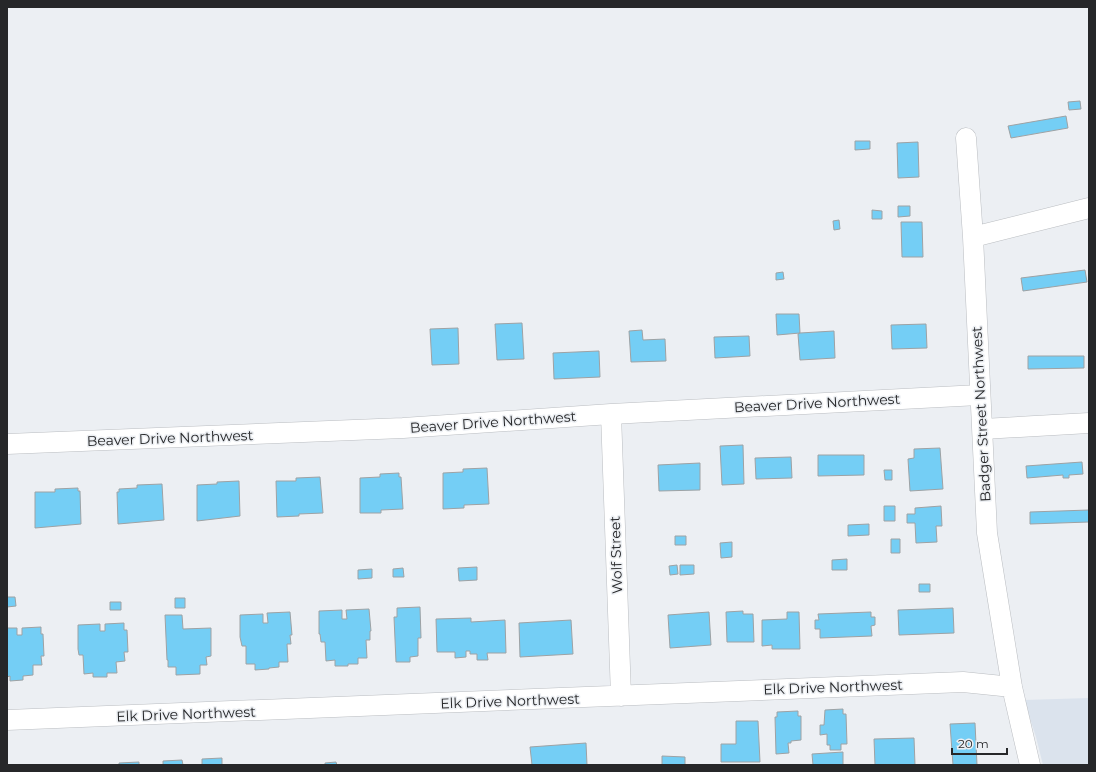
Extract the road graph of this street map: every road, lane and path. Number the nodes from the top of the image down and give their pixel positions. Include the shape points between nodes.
1 (966, 138) dead end
2 (1089, 208) edge
3 (973, 237) junction
4 (980, 395) junction
5 (611, 414) junction
6 (1089, 423) edge
7 (983, 429) junction
8 (7, 444) edge
9 (1012, 687) junction
10 (621, 696) junction
11 (7, 720) edge
12 (1030, 765) edge

1 - 3 street, Badger Street Northwest
2 - 3 street
3 - 4 street, Badger Street Northwest
4 - 5 street, Beaver Drive Northwest
4 - 7 street, Badger Street Northwest
5 - 8 street, Beaver Drive Northwest via 403,428
5 - 10 street, Wolf Street
6 - 7 street
7 - 9 street, Badger Street Northwest via 988,532
9 - 10 street, Elk Drive Northwest via 963,682
9 - 12 street, Badger Street Northwest
10 - 11 street, Elk Drive Northwest

